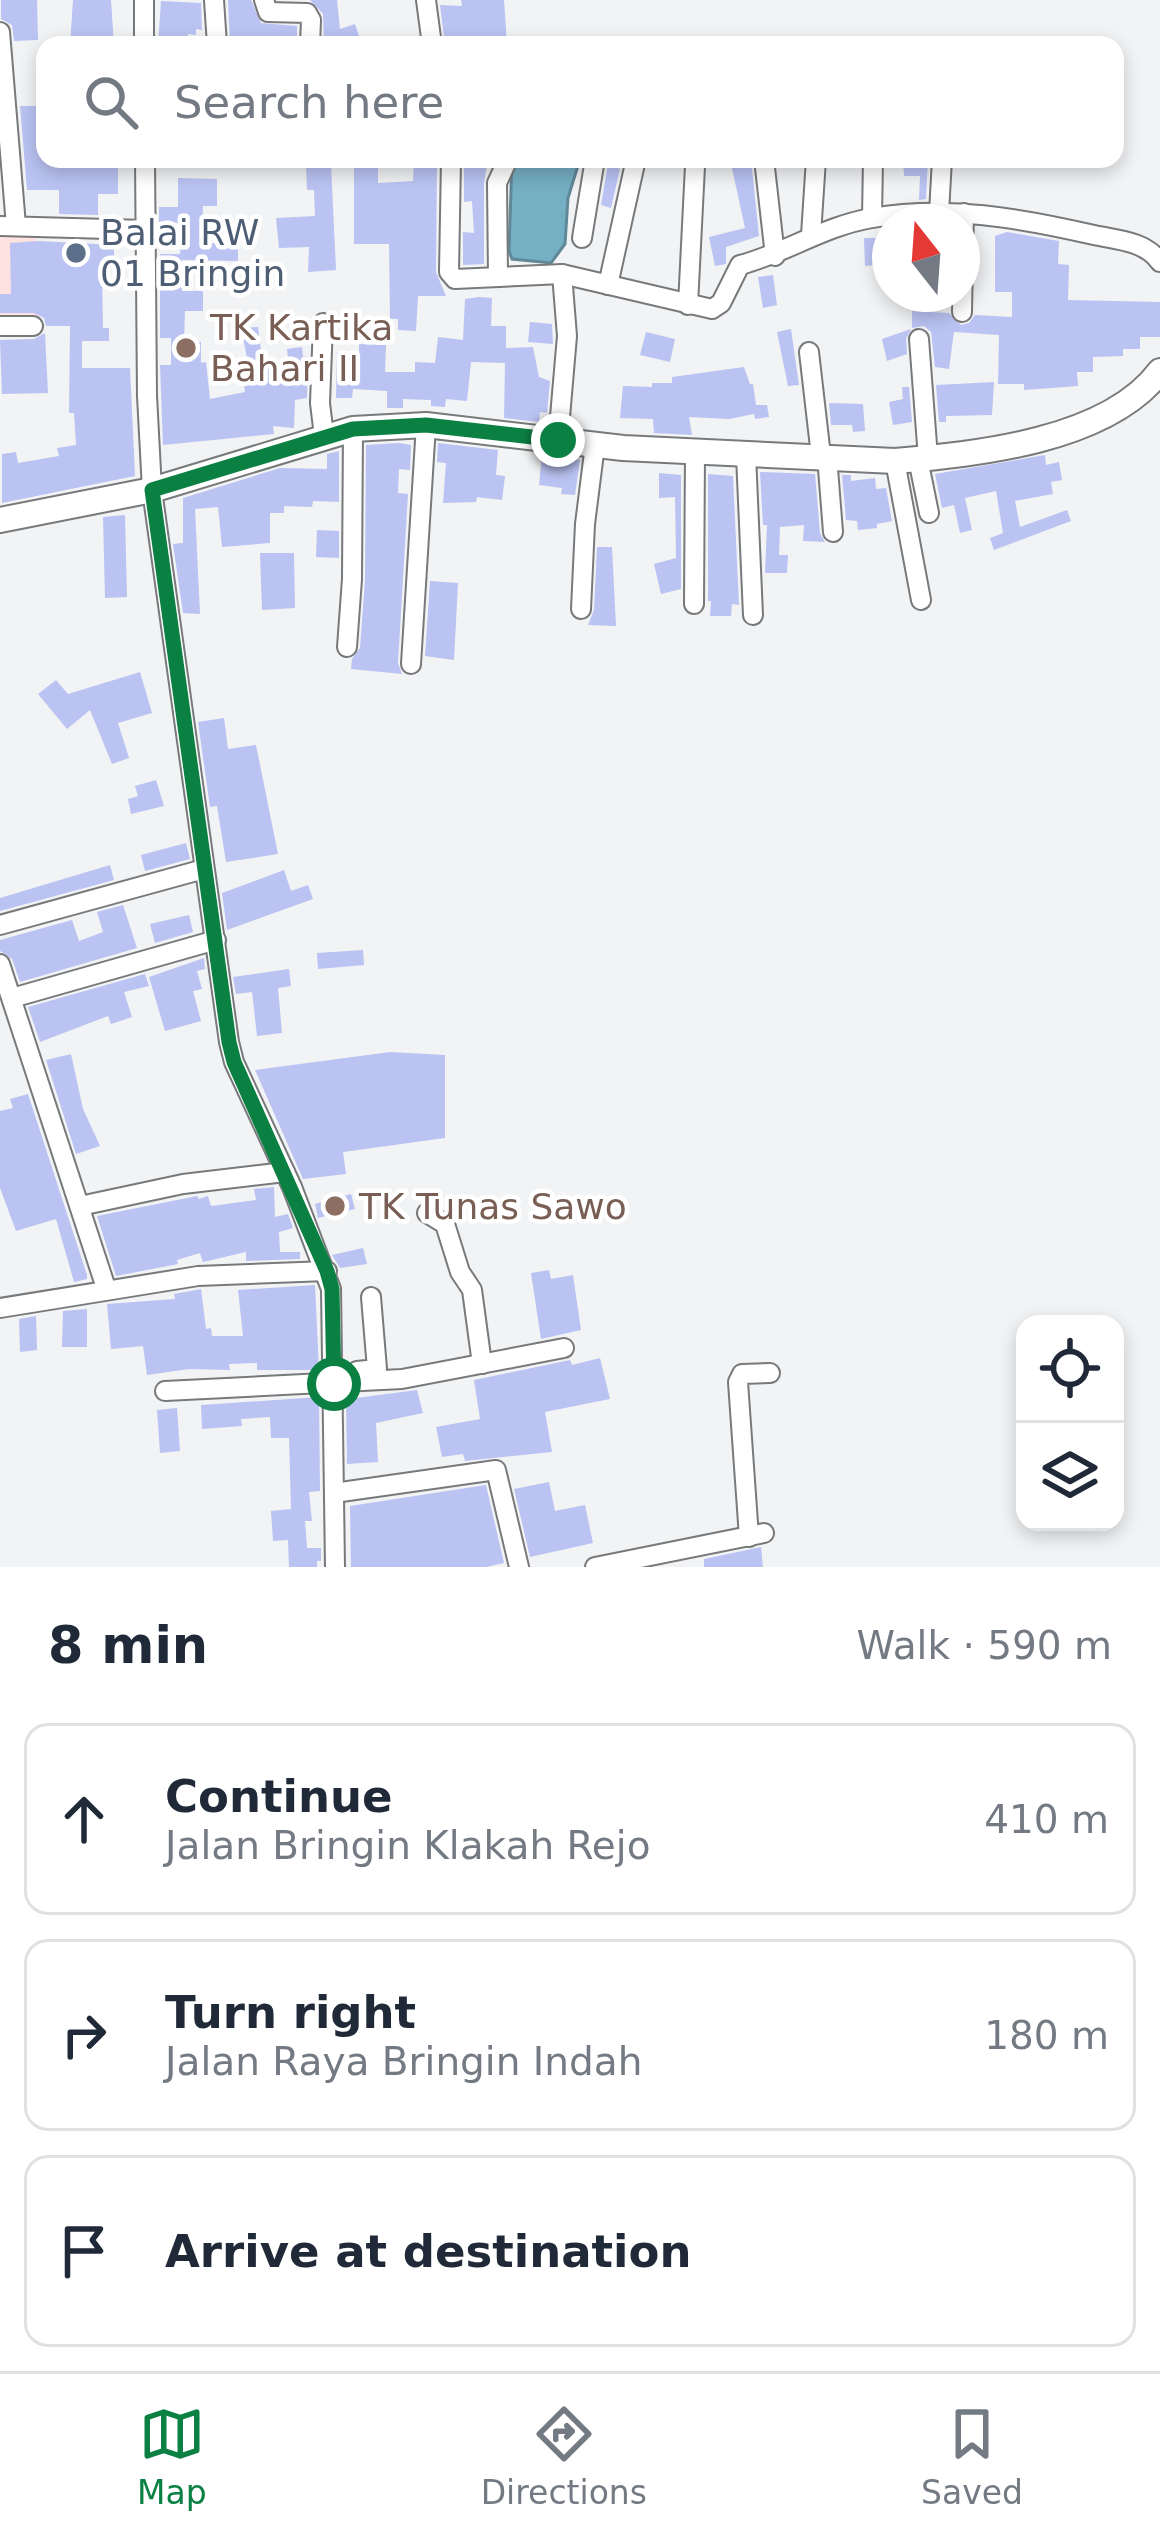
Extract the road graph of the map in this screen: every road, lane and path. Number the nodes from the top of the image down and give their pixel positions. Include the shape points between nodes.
1 (144, 0) edge
2 (214, 0) edge
3 (264, 0) edge
4 (426, 0) edge
5 (144, 36) edge
6 (217, 36) edge
7 (310, 36) edge
8 (431, 36) edge
9 (1, 40) edge
10 (6, 152) edge
11 (145, 168) edge
12 (451, 168) edge
13 (505, 168) edge
14 (594, 168) edge
15 (634, 168) edge
16 (695, 168) edge
17 (765, 168) edge
18 (816, 168) edge
19 (873, 168) edge
20 (942, 168) edge
21 (8, 177) edge
22 (872, 204) edge
23 (940, 204) edge
24 (980, 214) edge
25 (872, 218) edge
26 (8, 226) edge
27 (145, 230) junction
28 (812, 235) junction
29 (582, 238) dead end
30 (776, 256) junction
31 (1160, 262) edge
32 (562, 274) junction
33 (498, 277) junction
34 (608, 285) junction
35 (688, 305) junction
36 (323, 322) dead end
37 (0, 326) edge
38 (33, 326) dead end
39 (919, 339) dead end
40 (808, 352) dead end
41 (1160, 370) edge
42 (426, 425) junction
43 (353, 429) junction
44 (324, 436) junction
45 (558, 440) junction
46 (595, 445) junction
47 (695, 453) junction
48 (746, 454) junction
49 (824, 456) junction
50 (913, 459) junction
51 (152, 490) junction
52 (929, 513) dead end
53 (0, 520) edge
54 (833, 532) dead end
55 (921, 599) dead end
56 (694, 604) dead end
57 (581, 609) dead end
58 (753, 616) dead end
59 (347, 647) dead end
60 (411, 664) dead end
61 (204, 869) junction
62 (0, 925) edge
63 (216, 940) junction
64 (0, 964) edge
65 (12, 998) junction
66 (285, 1172) junction
67 (80, 1206) junction
68 (427, 1213) dead end
69 (327, 1271) junction
70 (106, 1288) junction
71 (371, 1298) dead end
72 (0, 1308) edge
73 (564, 1348) dead end
74 (482, 1364) junction
75 (770, 1373) dead end
76 (333, 1378) junction
77 (165, 1391) dead end
78 (334, 1492) junction
79 (335, 1567) edge
80 (519, 1567) edge
81 (595, 1567) edge

1 - 5 street
2 - 6 street
3 - 7 street via 268,12 304,10
4 - 8 street
9 - 10 street
10 - 21 street
11 - 27 street
12 - 33 street via 449,276
13 - 33 street via 497,188
14 - 29 street
15 - 34 street
16 - 35 street
17 - 30 street
18 - 28 street
19 - 22 street
20 - 23 street
21 - 26 street
24 - 31 street via 1143,246
25 - 28 street
26 - 27 street
27 - 51 street
28 - 30 street
30 - 35 street via 736,268 716,307
32 - 33 street
32 - 34 street
32 - 45 street via 567,335
34 - 35 street
36 - 44 street
37 - 38 street
39 - 50 street
40 - 49 street
41 - 50 main road via 1134,400 1079,427
42 - 43 main road
42 - 45 main road
42 - 60 street
43 - 44 main road
43 - 59 street
44 - 51 main road
45 - 46 main road
46 - 47 main road
46 - 57 street
47 - 48 main road
47 - 56 street
48 - 49 main road
48 - 58 street
49 - 50 main road
49 - 54 street
50 - 52 street
50 - 55 street
51 - 53 main road
51 - 61 street
61 - 62 street
61 - 63 street
63 - 65 street
63 - 66 street via 234,1062
64 - 65 street
65 - 67 street
66 - 67 street
66 - 69 street
67 - 70 street
68 - 74 street via 445,1224 472,1290
69 - 70 street
69 - 76 street
70 - 72 street
71 - 76 street via 377,1369
73 - 74 street
74 - 76 street via 402,1379
75 - 81 street via 742,1374 738,1382 757,1535
76 - 77 street
76 - 78 street
78 - 79 street
78 - 80 street via 496,1470

